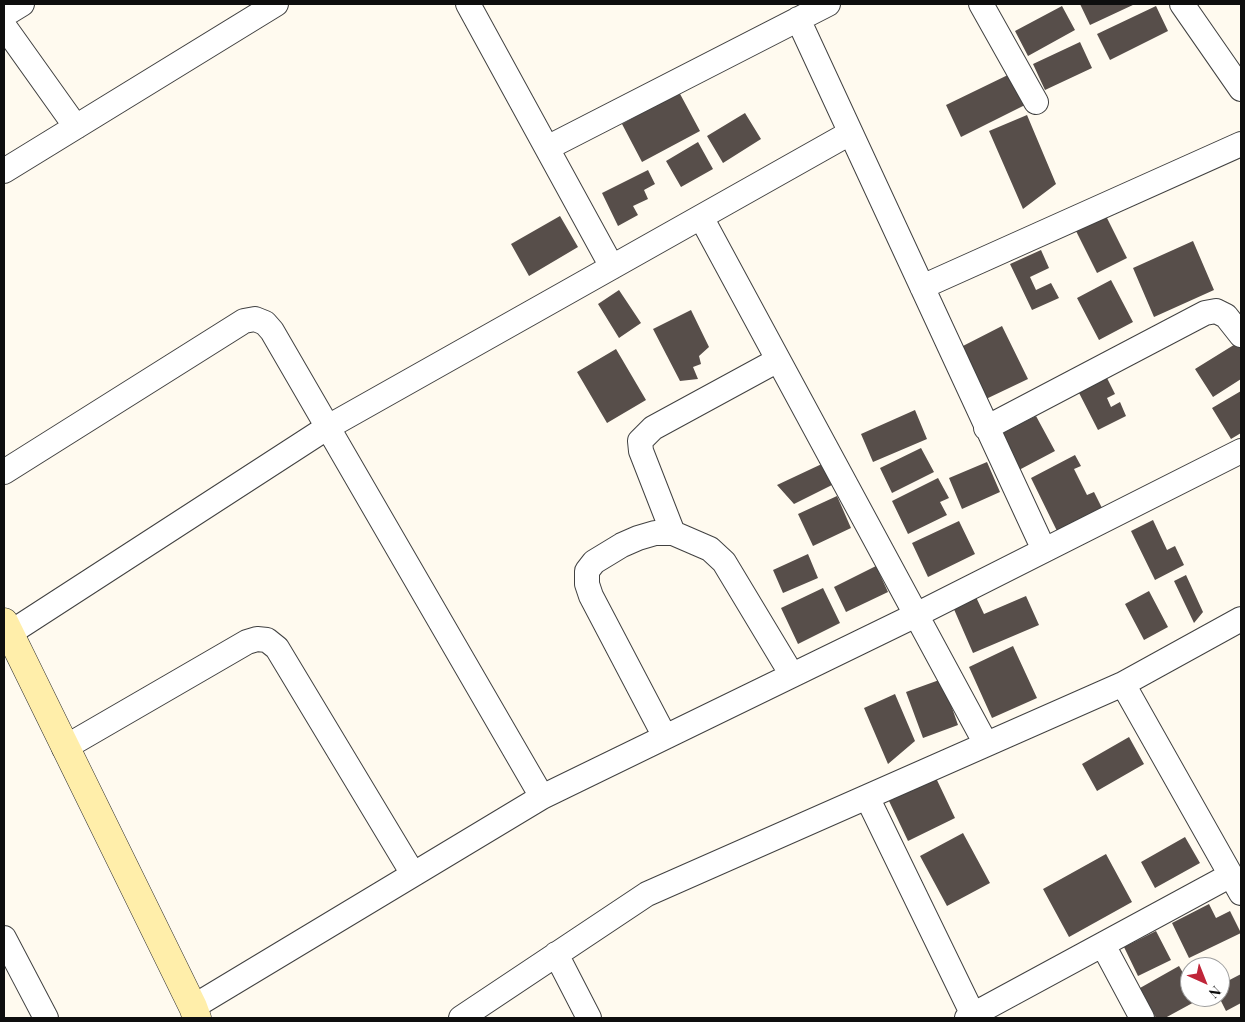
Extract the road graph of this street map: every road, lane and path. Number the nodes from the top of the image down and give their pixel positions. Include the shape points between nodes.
1 (22, 4) edge
2 (276, 4) edge
3 (468, 4) edge
4 (828, 4) edge
5 (981, 4) edge
6 (1182, 4) edge
7 (4, 15) edge
8 (798, 19) junction
9 (4, 26) edge
10 (1241, 89) edge
11 (1036, 102) dead end
12 (76, 127) junction
13 (850, 133) junction
14 (1241, 144) edge
15 (547, 148) junction
16 (4, 172) edge
17 (701, 217) junction
18 (612, 267) junction
19 (922, 286) junction
20 (1241, 335) edge
21 (778, 360) junction
22 (328, 426) junction
23 (986, 428) junction
24 (1241, 451) edge
25 (4, 472) edge
26 (673, 533) junction
27 (1044, 550) junction
28 (916, 615) junction
29 (1241, 619) edge
30 (7, 628) edge
31 (792, 675) junction
32 (1123, 684) junction
33 (665, 737) junction
34 (986, 744) junction
35 (64, 748) junction
36 (867, 796) junction
37 (542, 797) junction
38 (413, 874) junction
39 (1236, 884) edge
40 (4, 938) edge
41 (1103, 945) junction
42 (556, 954) junction
43 (195, 1013) edge
44 (970, 1016) edge
45 (46, 1018) edge
46 (461, 1018) edge
47 (589, 1018) edge
48 (1142, 1018) edge

1 - 7 street
2 - 12 street
3 - 15 street
4 - 8 street
5 - 11 street
6 - 10 street
8 - 13 street
8 - 15 street
9 - 12 street
12 - 16 street
13 - 17 street
13 - 19 street
14 - 19 street
15 - 18 street
17 - 18 street
17 - 21 street
18 - 22 street
19 - 23 street
20 - 23 street via 1226,316 1216,311 1205,313
21 - 26 street via 653,428 640,441 640,451
21 - 28 street
22 - 25 street via 272,330 255,319 244,321
22 - 30 street
22 - 37 street
23 - 27 street
24 - 27 street
26 - 31 street via 710,549 724,562
26 - 33 street via 655,533 622,545 594,562 587,571 591,596
27 - 28 street
28 - 31 street
28 - 34 street
29 - 32 street
30 - 35 street
31 - 33 street
32 - 34 street
32 - 39 street
33 - 37 street
34 - 36 street
35 - 38 street via 247,642 267,640 276,648
35 - 43 street
36 - 42 street via 647,894
36 - 44 street
37 - 38 street
38 - 43 street
39 - 41 street
40 - 45 street
41 - 44 street
41 - 48 street
42 - 46 street
42 - 47 street

